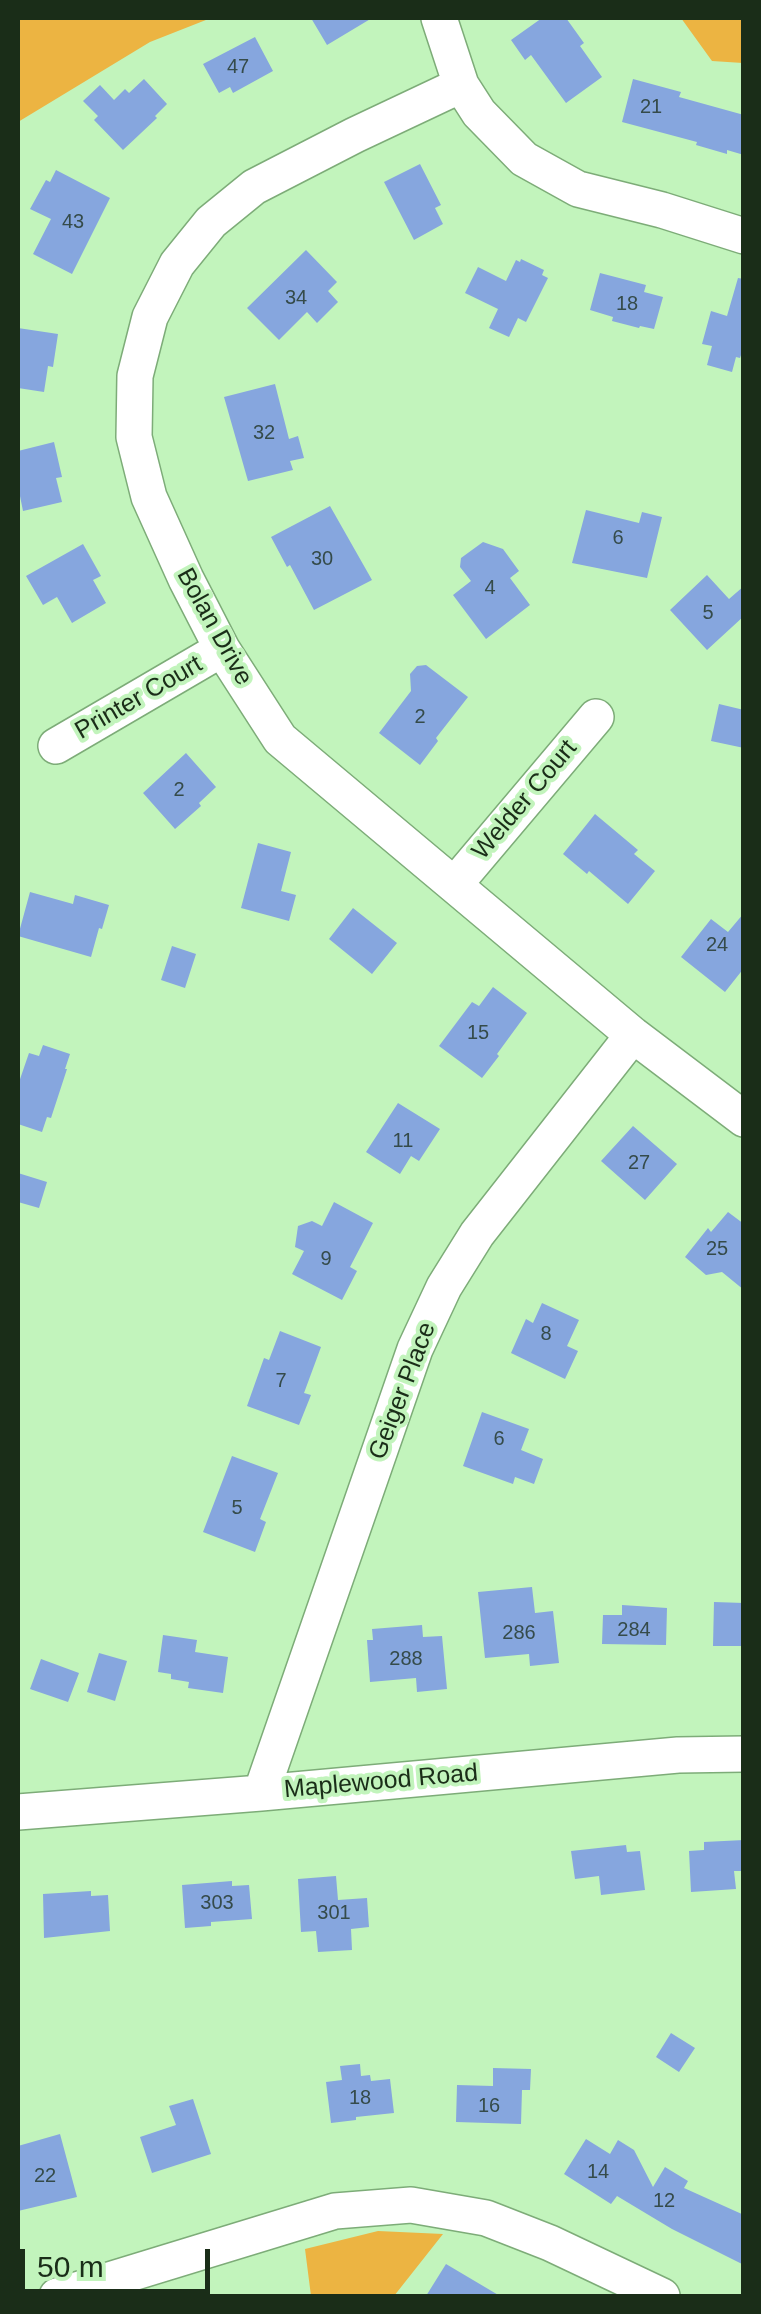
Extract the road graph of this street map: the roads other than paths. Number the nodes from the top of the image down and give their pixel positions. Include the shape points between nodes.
1 (439, 18) edge
2 (461, 84) junction
3 (744, 236) edge
4 (222, 650) junction
5 (596, 717) dead end
6 (56, 746) dead end
7 (454, 884) junction
8 (633, 1035) junction
9 (744, 1118) edge
10 (744, 1754) edge
11 (260, 1794) junction
12 (18, 1812) edge
13 (57, 2296) edge
14 (662, 2296) edge

1 - 2 street
2 - 3 street via 479,113 524,158 578,189
2 - 4 street, Bolan Drive via 254,188 211,222 177,264 150,318 135,376 134,437 149,497
4 - 6 street, Printer Court
4 - 7 street, Bolan Drive via 280,739
5 - 7 street, Welder Court
7 - 8 street, Bolan Drive
8 - 9 street, Bolan Drive
8 - 11 street, Geiger Place via 477,1234 444,1287 415,1349
10 - 11 street, Maplewood Road
11 - 12 street, Maplewood Road
13 - 14 street via 336,2210 411,2205 486,2218

